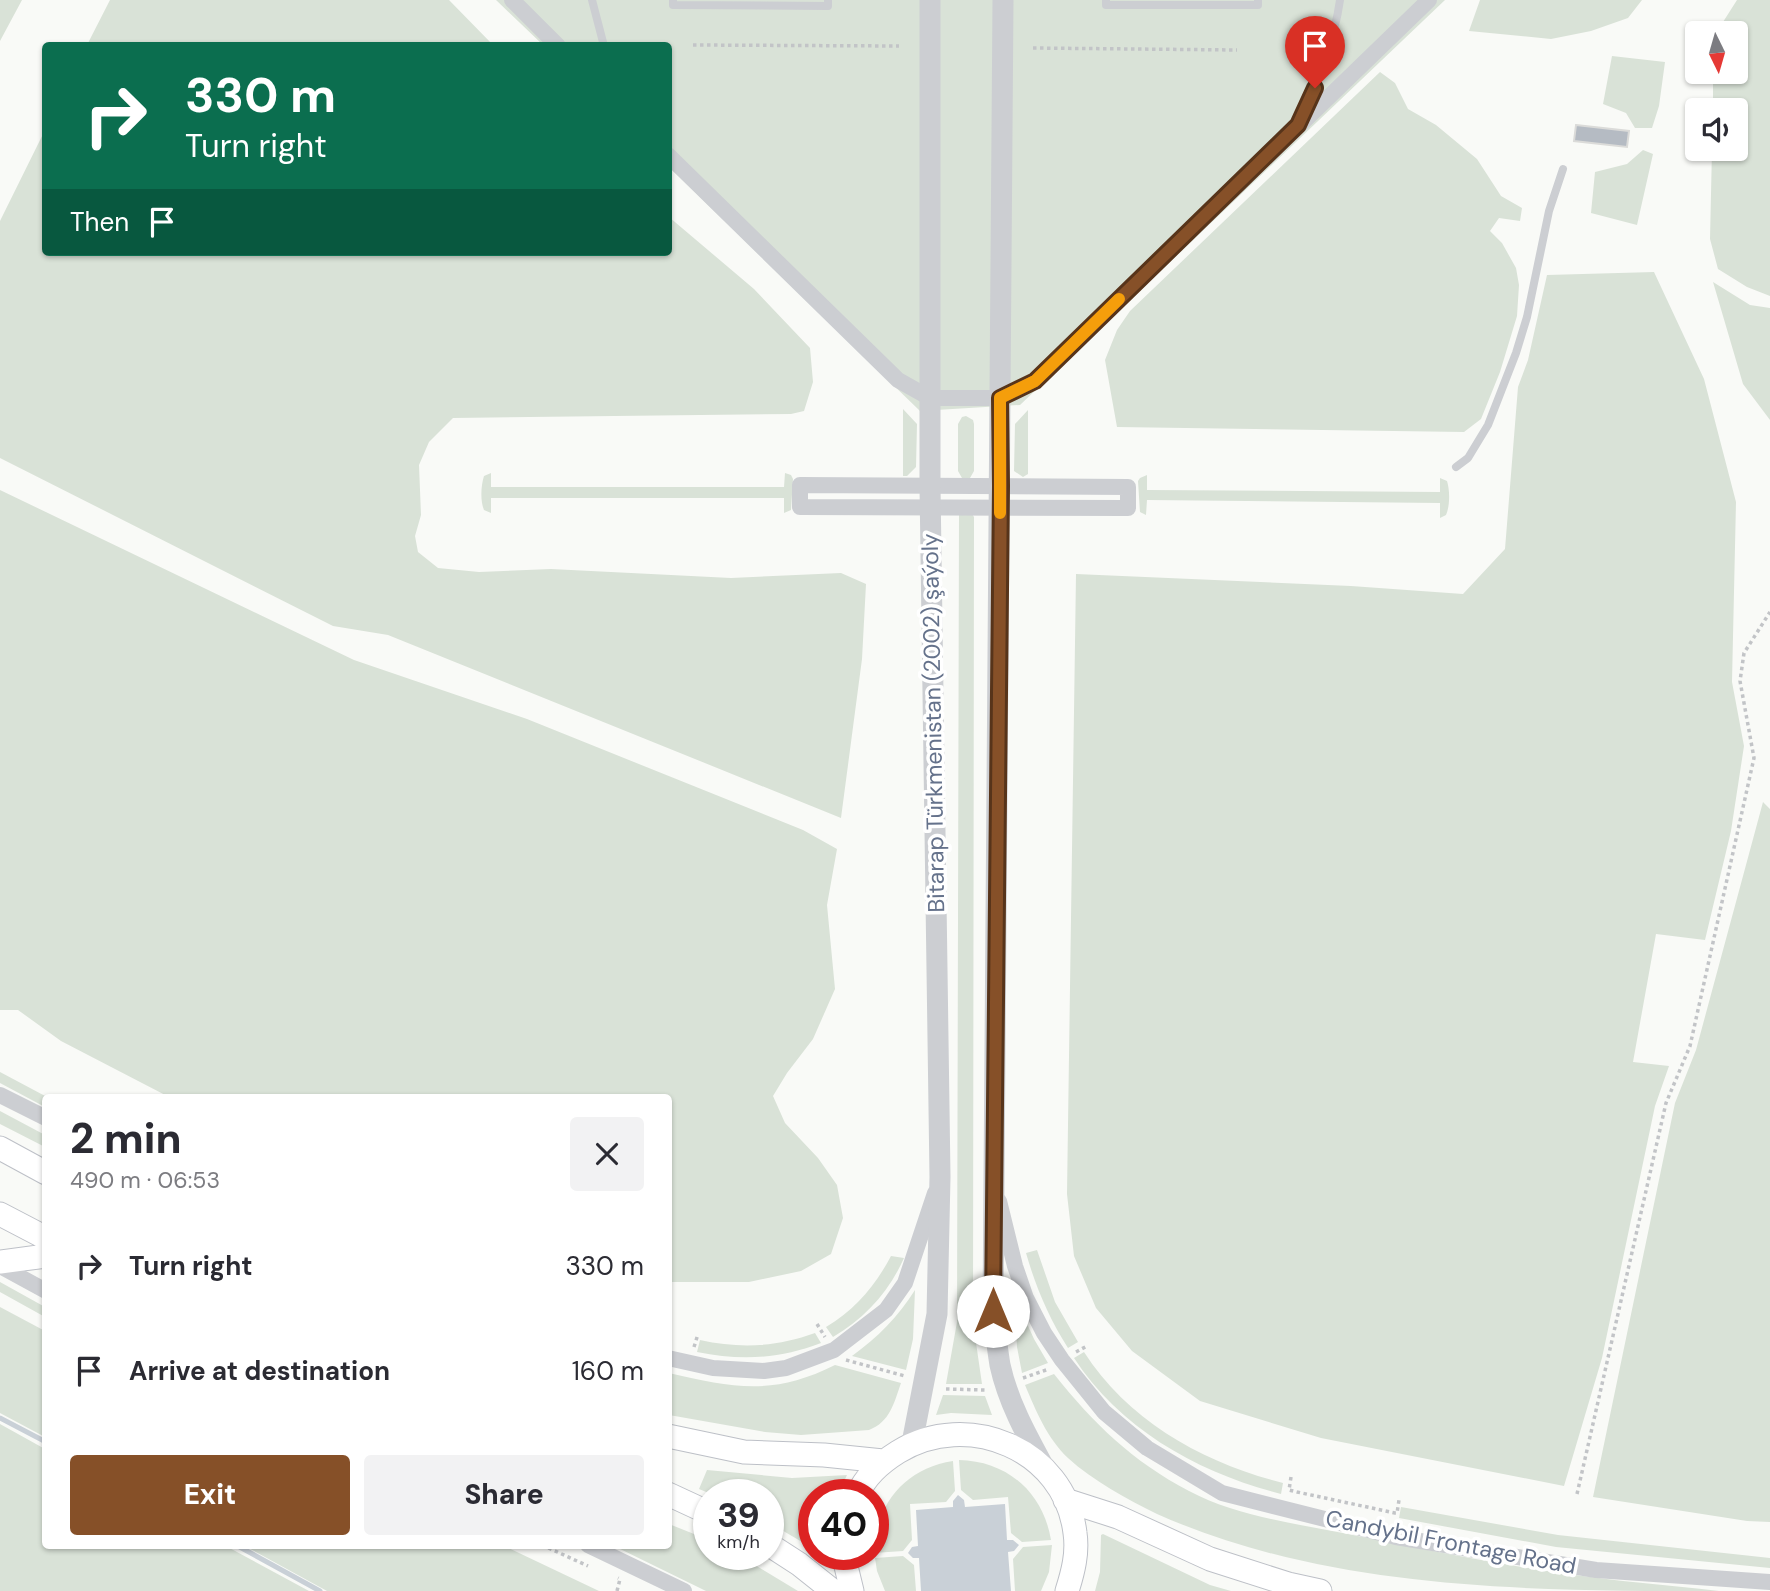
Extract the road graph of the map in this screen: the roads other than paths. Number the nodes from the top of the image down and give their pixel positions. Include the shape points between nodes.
1 (512, 0) edge
2 (592, 0) edge
3 (673, 0) edge
4 (828, 0) edge
5 (930, 0) edge
6 (1003, 0) edge
7 (1106, 0) edge
8 (1258, 0) edge
9 (1340, 0) edge
10 (1429, 0) edge
11 (554, 42) edge
12 (603, 42) edge
13 (1298, 125) junction
14 (672, 159) edge
15 (1563, 169) dead end
16 (930, 398) junction
17 (1000, 398) junction
18 (1456, 467) dead end
19 (930, 497) junction
20 (1000, 497) junction
21 (0, 1095) edge
22 (42, 1116) edge
23 (0, 1148) edge
24 (42, 1171) edge
25 (940, 1177) junction
26 (993, 1179) junction
27 (0, 1214) edge
28 (42, 1236) edge
29 (42, 1257) edge
30 (0, 1264) edge
31 (42, 1289) edge
32 (672, 1359) edge
33 (672, 1437) edge
34 (912, 1443) junction
35 (883, 1461) junction
36 (1046, 1471) junction
37 (868, 1479) edge
38 (672, 1496) edge
39 (1065, 1500) junction
40 (693, 1506) edge
41 (596, 1549) edge
42 (784, 1555) edge
43 (846, 1570) edge
44 (1770, 1582) edge
45 (684, 1591) edge
46 (833, 1591) edge
47 (852, 1591) edge
48 (1068, 1591) edge
49 (1320, 1591) edge

1 - 11 street
2 - 12 lane
3 - 4 lane via 673,5 815,6 828,6
5 - 16 street, Bitarap Türkmenistan (2002) şaýoly
6 - 17 street
7 - 8 lane via 1106,5 1258,5
9 - 13 lane via 1323,69
10 - 13 street
13 - 17 street via 1035,381
14 - 16 street via 877,361 898,380
15 - 18 lane via 1516,353 1488,425 1468,458
16 - 17 street
16 - 19 street, Bitarap Türkmenistan (2002) şaýoly
17 - 20 street
19 - 19 street via 800,485 800,507
19 - 20 street
19 - 25 street, Bitarap Türkmenistan (2002) şaýoly
20 - 20 street via 1128,508 1128,487
20 - 26 street
21 - 22 street
23 - 24 main road
25 - 32 street via 905,1283 886,1310 834,1350 764,1371 713,1368
25 - 34 street, Bitarap Türkmenistan (2002) şaýoly via 937,1314
26 - 36 street via 993,1311 1000,1364 1022,1426
26 - 44 street, Candybil Frontage Road via 1026,1298 1062,1360 1104,1412 1147,1448 1223,1493 1396,1537 1596,1570
27 - 28 main road
29 - 30 main road
30 - 31 street
33 - 35 main road via 744,1452
34 - 35 main road
34 - 36 main road via 947,1434 984,1436 1018,1449
35 - 37 main road
36 - 39 main road
38 - 40 main road
39 - 48 main road via 1075,1532 1075,1566
39 - 49 main road via 1118,1517 1210,1559
41 - 45 street
42 - 46 main road
43 - 47 main road

